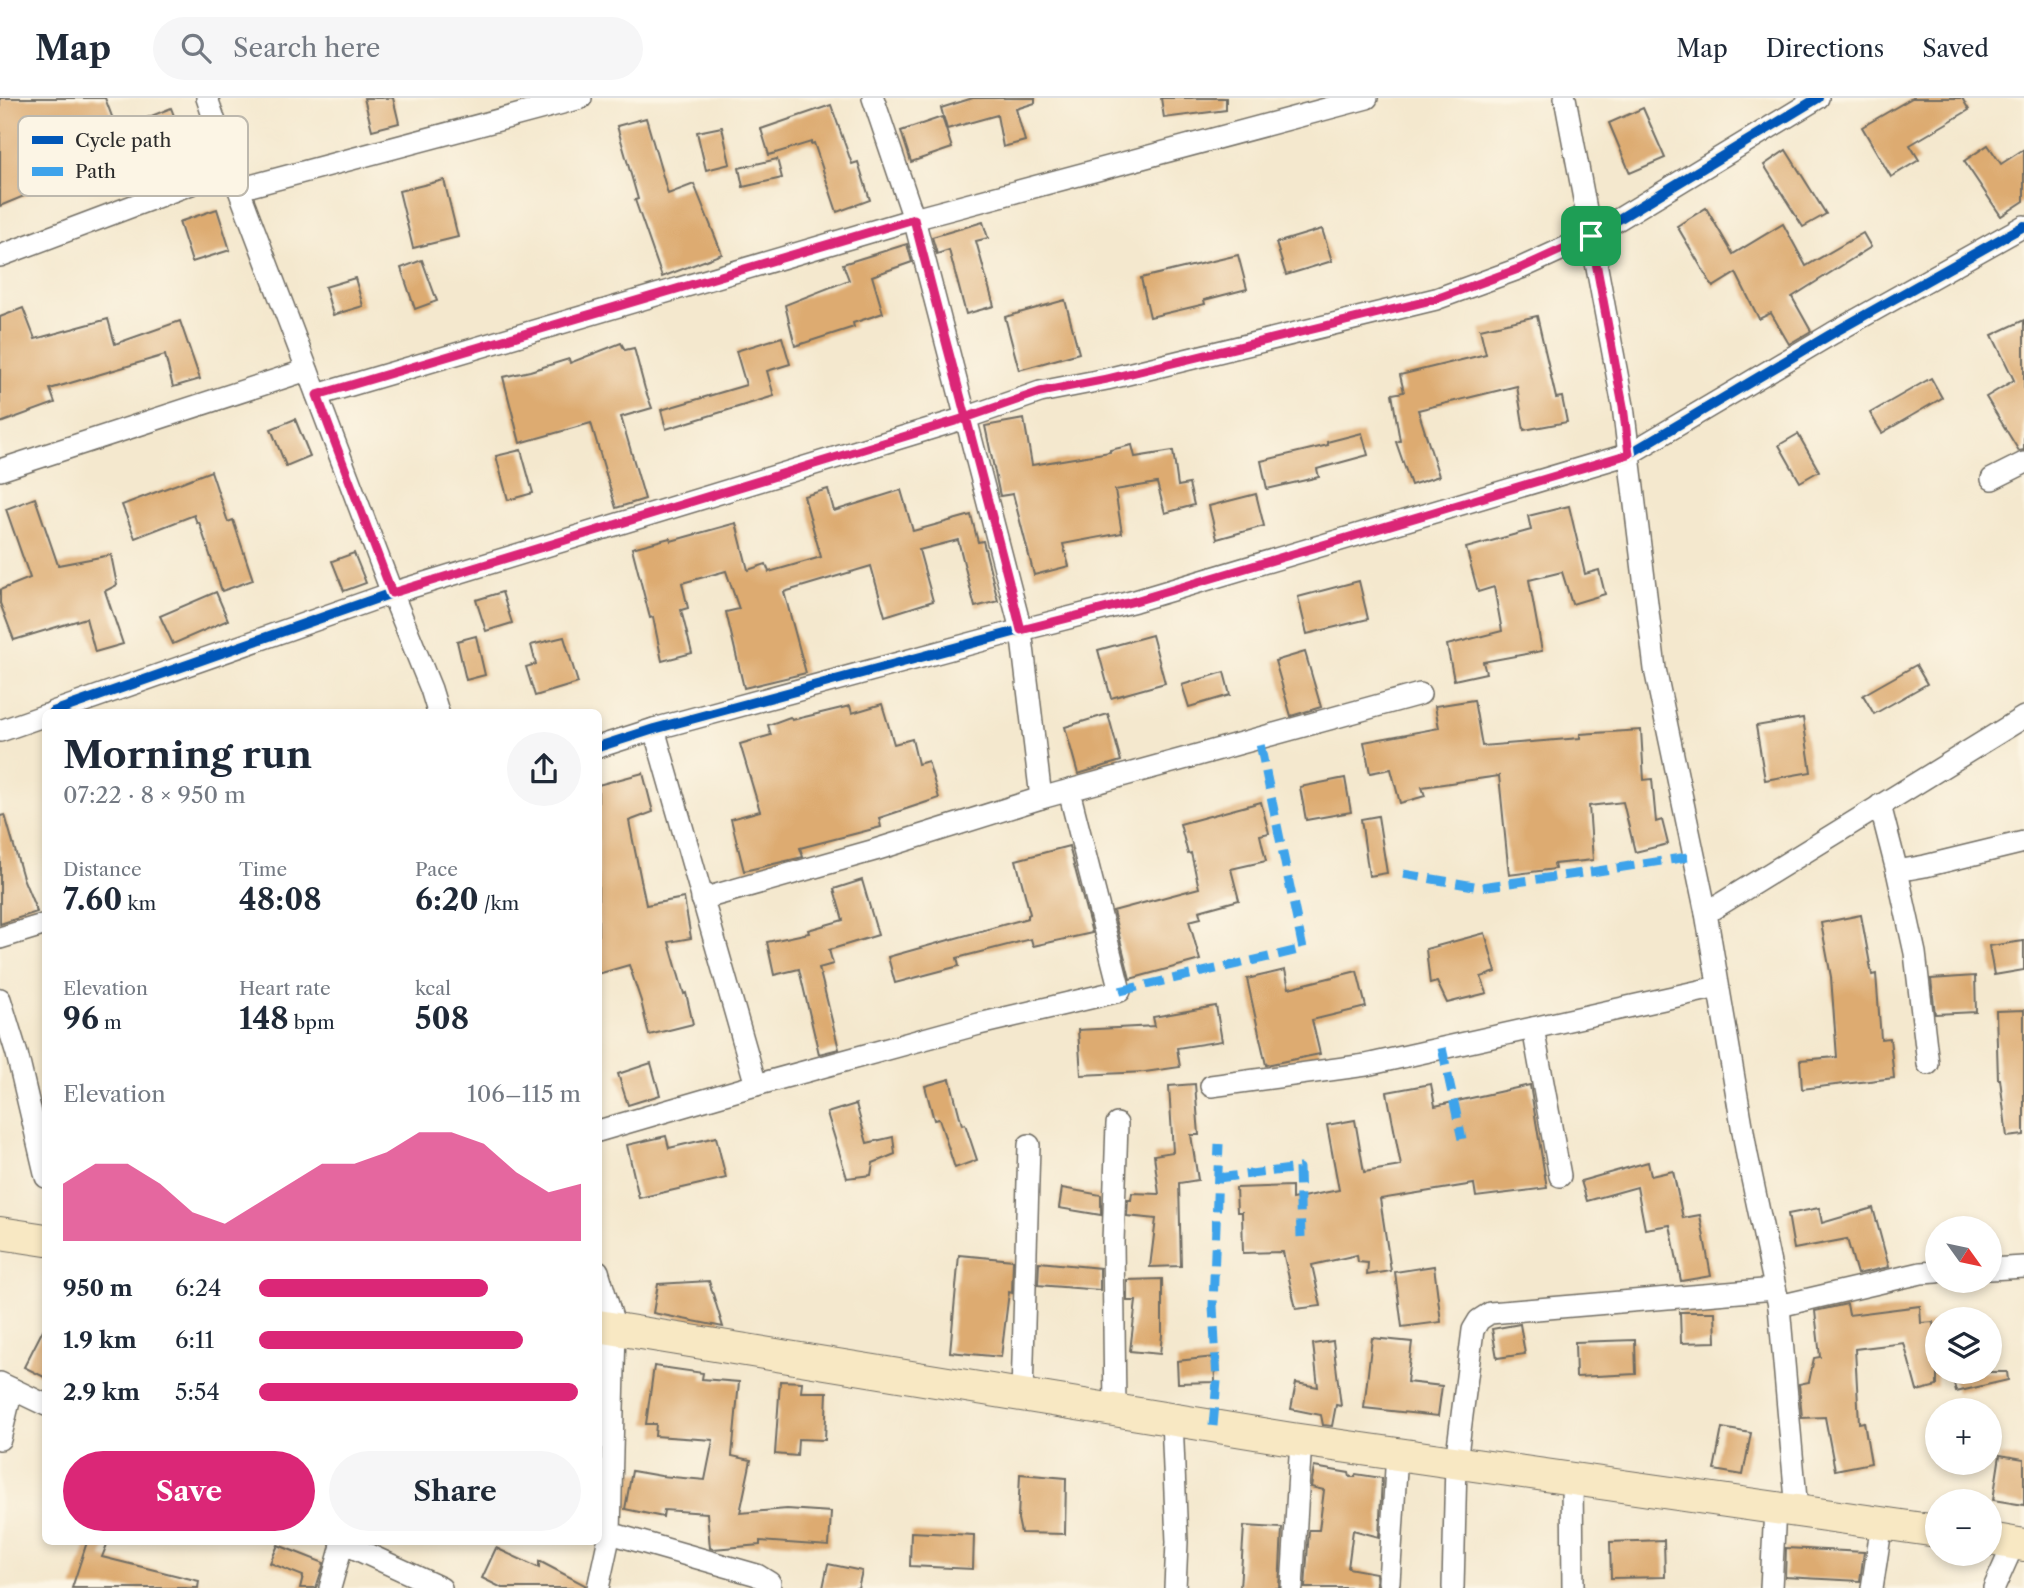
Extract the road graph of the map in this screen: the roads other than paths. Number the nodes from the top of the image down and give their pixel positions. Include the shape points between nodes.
1 (207, 98) edge
2 (581, 98) edge
3 (873, 98) edge
4 (1367, 98) edge
5 (1565, 98) edge
6 (1818, 98) edge
7 (1329, 103) edge
8 (213, 116) edge
9 (248, 176) edge
10 (183, 196) edge
11 (241, 196) edge
12 (914, 219) junction
13 (2024, 226) edge
14 (1591, 236) junction
15 (0, 256) edge
16 (307, 370) junction
17 (317, 395) junction
18 (965, 418) junction
19 (1629, 454) junction
20 (2024, 463) edge
21 (0, 470) edge
22 (1992, 479) dead end
23 (392, 593) junction
24 (1021, 630) junction
25 (1420, 694) dead end
26 (62, 709) edge
27 (437, 709) edge
28 (42, 716) edge
29 (2024, 718) edge
30 (654, 729) junction
31 (0, 731) edge
32 (602, 746) edge
33 (1069, 791) junction
34 (1041, 798) junction
35 (1880, 806) junction
36 (2024, 842) edge
37 (1897, 871) junction
38 (702, 899) junction
39 (1706, 913) junction
40 (42, 925) edge
41 (0, 939) edge
42 (1718, 987) junction
43 (0, 999) edge
44 (1533, 1028) junction
45 (1928, 1064) dead end
46 (756, 1085) junction
47 (1211, 1086) dead end
48 (1118, 1124) dead end
49 (602, 1130) edge
50 (1029, 1145) dead end
51 (42, 1156) edge
52 (1560, 1176) dead end
53 (0, 1233) edge
54 (42, 1239) edge
55 (2024, 1266) edge
56 (2002, 1268) edge
57 (1925, 1273) edge
58 (602, 1295) edge
59 (1777, 1298) junction
60 (607, 1327) edge
61 (6, 1386) edge
62 (1022, 1395) junction
63 (42, 1403) edge
64 (1115, 1410) junction
65 (1172, 1419) junction
66 (0, 1439) edge
67 (1301, 1440) junction
68 (1397, 1453) junction
69 (1456, 1462) junction
70 (1572, 1479) junction
71 (1786, 1509) junction
72 (1882, 1523) junction
73 (1925, 1529) edge
74 (610, 1533) junction
75 (2009, 1542) edge
76 (341, 1545) edge
77 (349, 1545) edge
78 (1389, 1582) dead end
79 (330, 1588) edge
80 (442, 1588) edge
81 (597, 1588) edge
82 (768, 1588) edge
83 (1175, 1588) edge
84 (1292, 1588) edge
85 (1453, 1588) edge
86 (1573, 1588) edge
87 (1772, 1588) edge
88 (1872, 1588) edge
89 (1994, 1588) edge

1 - 8 street
2 - 9 street
3 - 12 street
4 - 7 street
5 - 14 street
6 - 14 street
7 - 12 street
10 - 15 street
11 - 16 street
12 - 17 street
12 - 18 street
13 - 19 street
14 - 18 street via 1436,299 1040,392
14 - 19 street
16 - 17 street
16 - 21 street
17 - 23 street
18 - 23 street
18 - 24 street
19 - 24 street via 1135,601
19 - 39 street via 1655,669
20 - 22 street
23 - 26 street
23 - 27 street
24 - 30 street
24 - 34 street
25 - 33 street
28 - 31 street
29 - 35 street
30 - 32 street
30 - 38 street
33 - 34 street
33 - 46 street via 1120,991
34 - 38 street
35 - 37 street
35 - 39 street
36 - 37 street
37 - 45 street via 1915,953
38 - 46 street
39 - 42 street
40 - 41 street
42 - 44 street
42 - 59 street via 1746,1154
43 - 51 street
44 - 47 street via 1366,1065
44 - 52 street
46 - 49 street
48 - 64 street via 1113,1242
50 - 62 street
53 - 54 street
55 - 56 street
57 - 59 street
58 - 60 street
59 - 69 street via 1490,1313 1473,1331
59 - 71 street
60 - 62 street
60 - 74 street
61 - 63 street
61 - 66 street
62 - 64 street
64 - 65 street
65 - 67 street
65 - 83 street
67 - 68 street
67 - 84 street
68 - 69 street
68 - 78 street
69 - 70 street
69 - 85 street
70 - 71 street
70 - 86 street
71 - 72 street
71 - 87 street
72 - 73 street
72 - 88 street
74 - 81 street
74 - 82 street via 757,1576 770,1583
75 - 89 street
76 - 79 street
77 - 80 street

